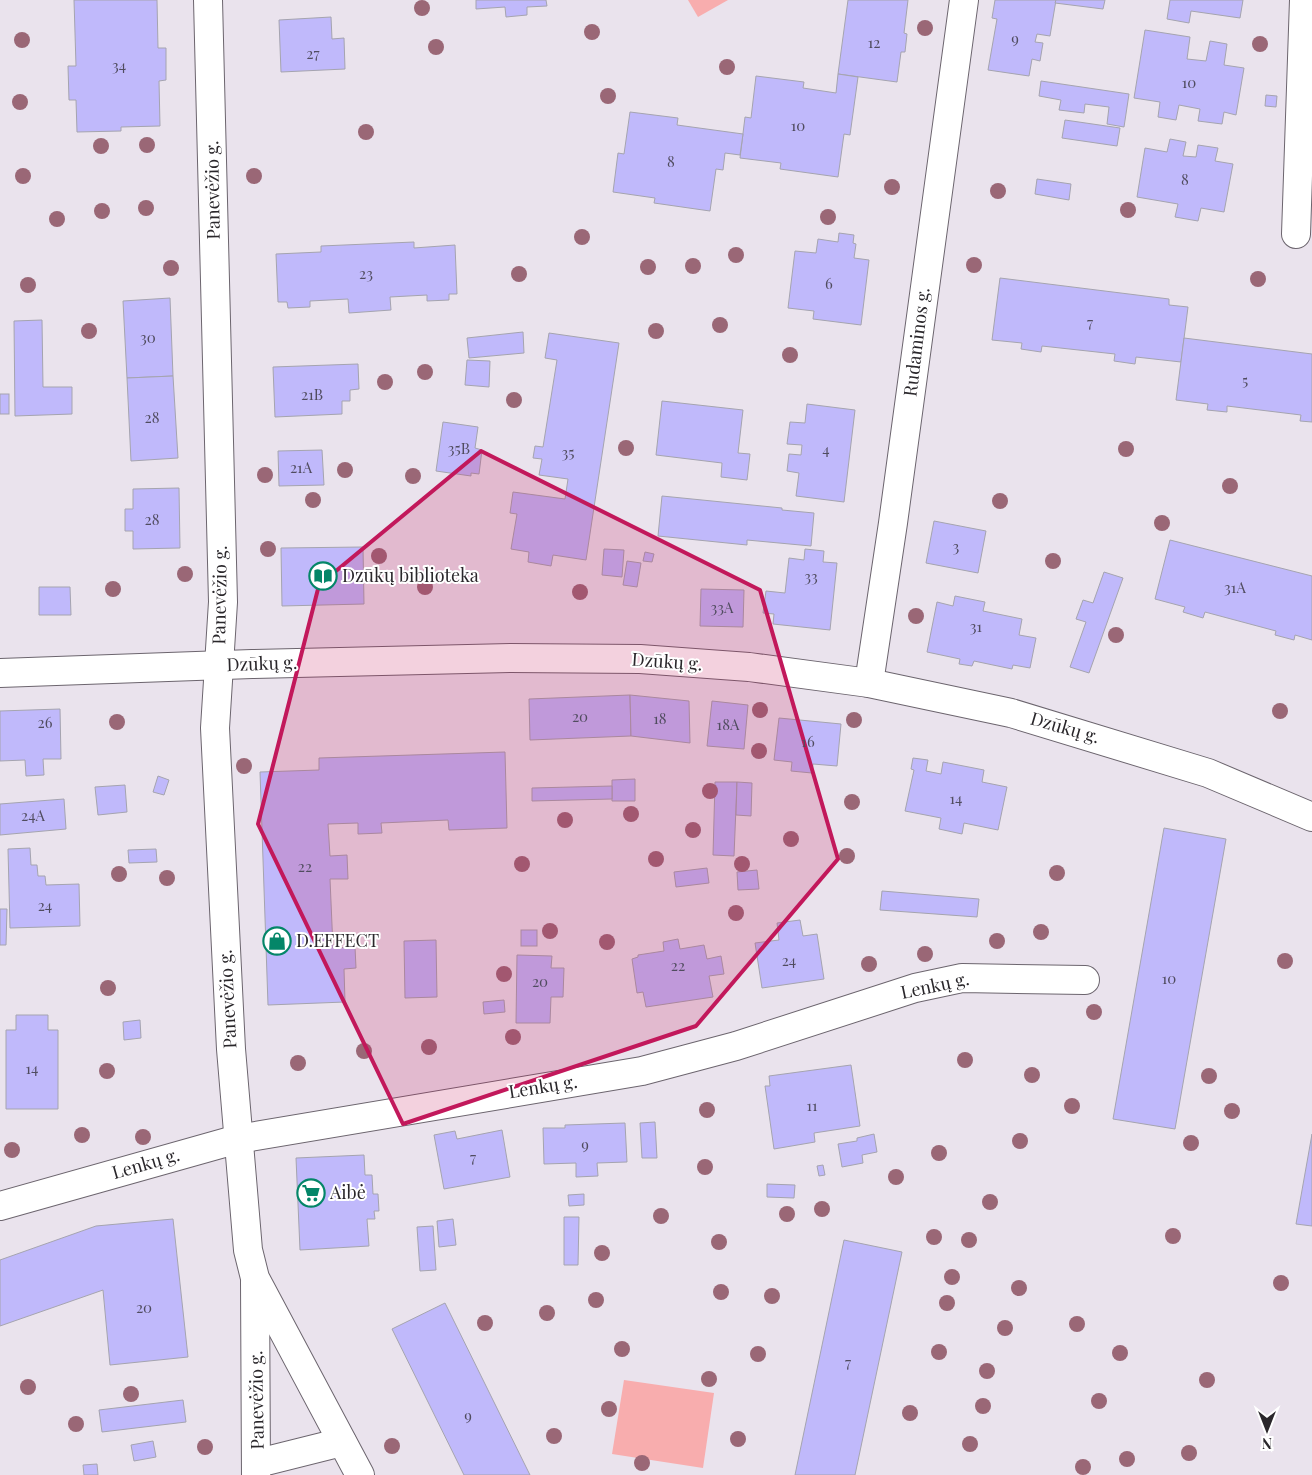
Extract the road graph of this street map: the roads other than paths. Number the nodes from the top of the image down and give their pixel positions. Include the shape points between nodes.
1 (208, 0) edge
2 (964, 0) edge
3 (1304, 0) edge
4 (1296, 234) dead end
5 (219, 666) junction
6 (0, 673) edge
7 (869, 683) junction
8 (1312, 817) edge
9 (1085, 980) dead end
10 (238, 1139) junction
11 (0, 1206) edge
12 (255, 1278) junction
13 (342, 1442) junction
14 (257, 1469) edge
15 (360, 1475) edge

1 - 5 street, Panevėžio g. via 223,602
2 - 7 street, Rudaminos g.
3 - 4 street
5 - 6 street, Dzūkų g.
5 - 7 street, Dzūkų g. via 511,658 640,659 749,667
5 - 10 street, Panevėžio g. via 215,728 218,803
7 - 8 street, Dzūkų g. via 1012,713 1112,742 1208,773
9 - 10 street, Lenkų g. via 962,978 915,988 736,1046 642,1071
10 - 11 street, Lenkų g.
10 - 12 street, Panevėžio g. via 248,1250
12 - 13 street, Panevėžio g.
12 - 14 street, Panevėžio g.
13 - 14 street, Panevėžio g.
13 - 15 street

